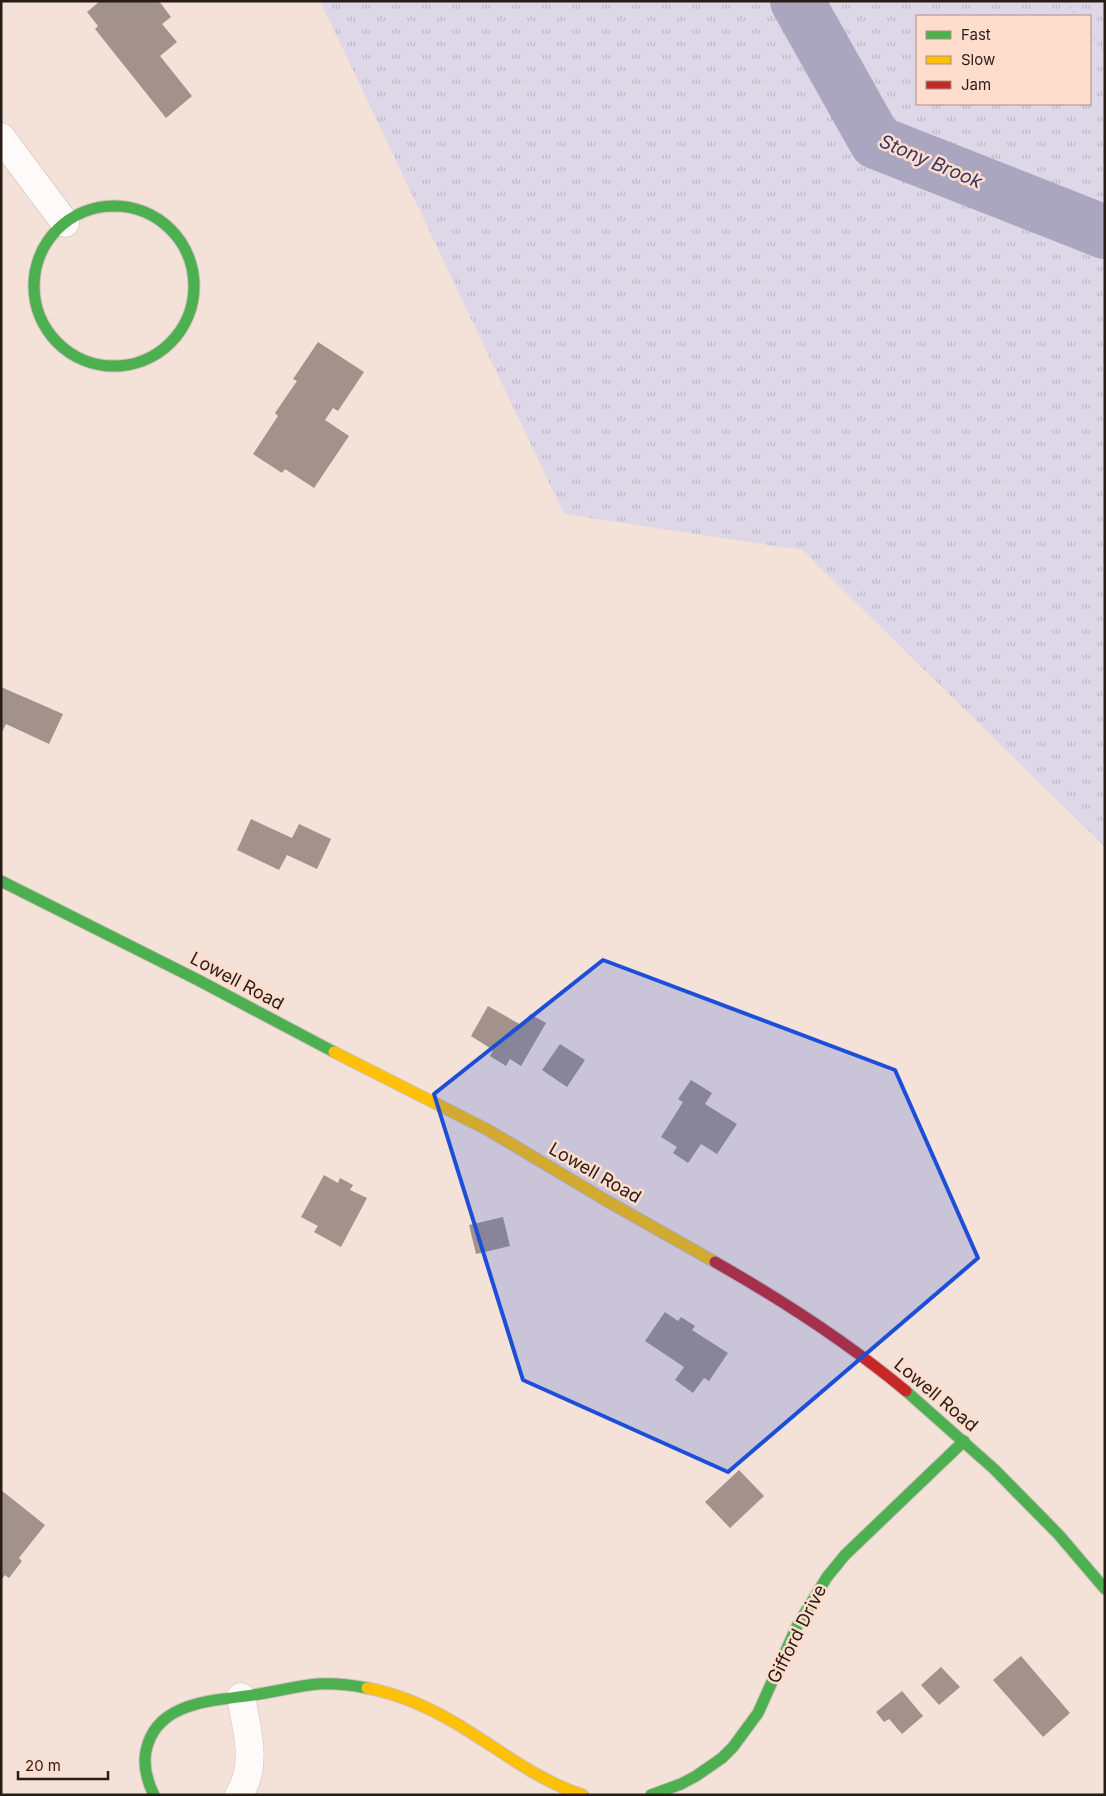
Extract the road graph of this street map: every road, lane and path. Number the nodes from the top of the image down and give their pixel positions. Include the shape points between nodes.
1 (1066, 1) edge
2 (1076, 15) edge
3 (1091, 35) edge
4 (1105, 54) edge
5 (1, 137) edge
6 (65, 223) junction
7 (1, 881) edge
8 (964, 1441) junction
9 (1105, 1589) edge
10 (241, 1697) junction
11 (154, 1795) edge
12 (239, 1795) edge
13 (583, 1795) edge
14 (651, 1795) edge

1 - 2 path
3 - 4 path
5 - 6 street
6 - 6 street via 88,210 114,206 141,210 164,222 182,242 193,266 195,293 188,319 173,341 152,358 128,366 101,366 76,358 55,341 40,319 34,293 36,266 47,242
7 - 8 street, Lowell Road via 488,1130 700,1252 830,1333 890,1378
8 - 9 street, Lowell Road via 1059,1535
8 - 14 street, Gifford Drive via 829,1573 795,1630 766,1697 737,1743 695,1778
10 - 11 street via 190,1705 156,1725 144,1763
10 - 12 street via 251,1754 246,1783
10 - 13 street via 323,1684 386,1692 426,1707 545,1780

